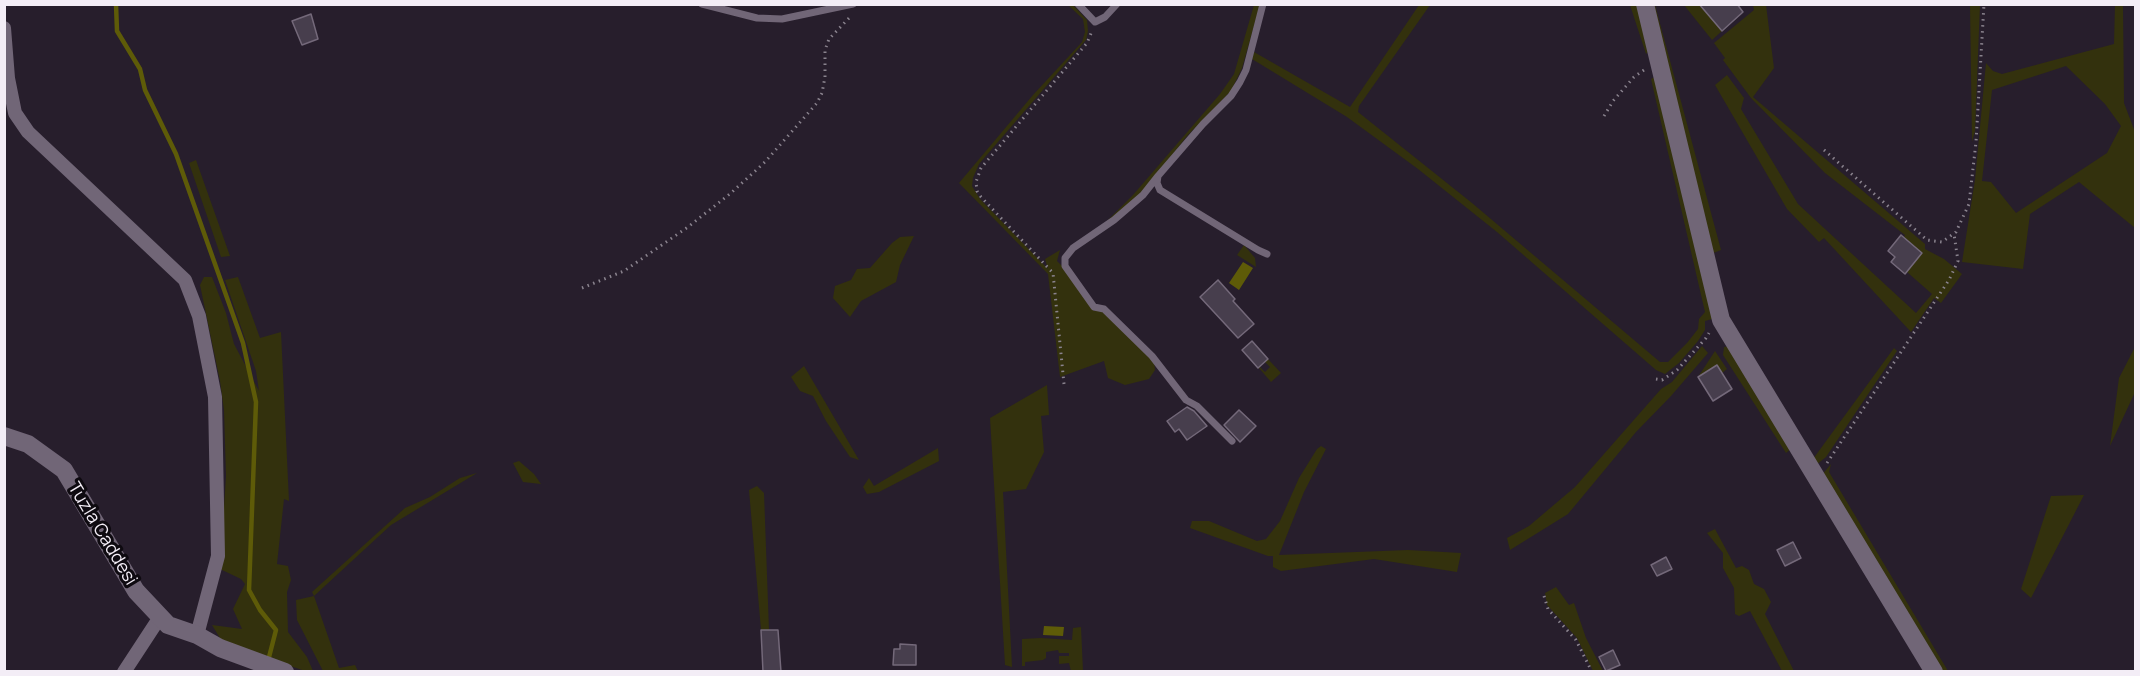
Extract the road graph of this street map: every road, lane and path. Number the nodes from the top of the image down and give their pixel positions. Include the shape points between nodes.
1 (702, 4) edge
2 (1078, 4) edge
3 (1117, 4) edge
4 (1263, 4) edge
5 (1645, 4) edge
6 (1984, 4) edge
7 (854, 8) edge
8 (1095, 22) junction
9 (4, 28) edge
10 (1658, 59) junction
11 (1604, 116) dead end
12 (1824, 150) dead end
13 (1158, 176) junction
14 (1954, 234) junction
15 (1266, 254) dead end
16 (582, 288) dead end
17 (1726, 329) junction
18 (1656, 379) dead end
19 (1065, 384) dead end
20 (4, 436) edge
21 (1232, 441) dead end
22 (1816, 479) junction
23 (1544, 596) dead end
24 (160, 616) junction
25 (197, 635) junction
26 (124, 672) edge
27 (285, 672) edge
28 (1592, 672) edge
29 (1934, 672) edge

1 - 7 lane via 757,18 782,19
2 - 8 lane
3 - 8 lane
4 - 13 lane via 1246,70 1232,96
5 - 10 street
6 - 14 path via 1969,204
7 - 16 path via 825,50 825,77 817,103 765,162 731,193 624,271
8 - 19 path via 1087,43 996,149 976,182 981,197 1053,273
9 - 25 street via 15,113 28,132 185,280 199,316 215,397 218,555
10 - 11 path via 1634,77
10 - 17 street
12 - 14 path via 1927,240 1942,242
13 - 15 lane via 1160,190
13 - 21 lane via 1114,220 1073,248 1065,258 1065,266 1094,307 1104,309 1128,332 1156,360 1186,400
14 - 22 path via 1958,261 1949,280
17 - 18 path via 1713,327 1677,370 1662,380
17 - 22 street
20 - 24 street, Tuzla Caddesi via 28,444 64,470 136,591
22 - 29 street
23 - 28 path via 1548,609 1576,640
24 - 25 street, Tuzla Caddesi via 168,625
24 - 26 street
25 - 27 street, Tuzla Caddesi via 220,648

